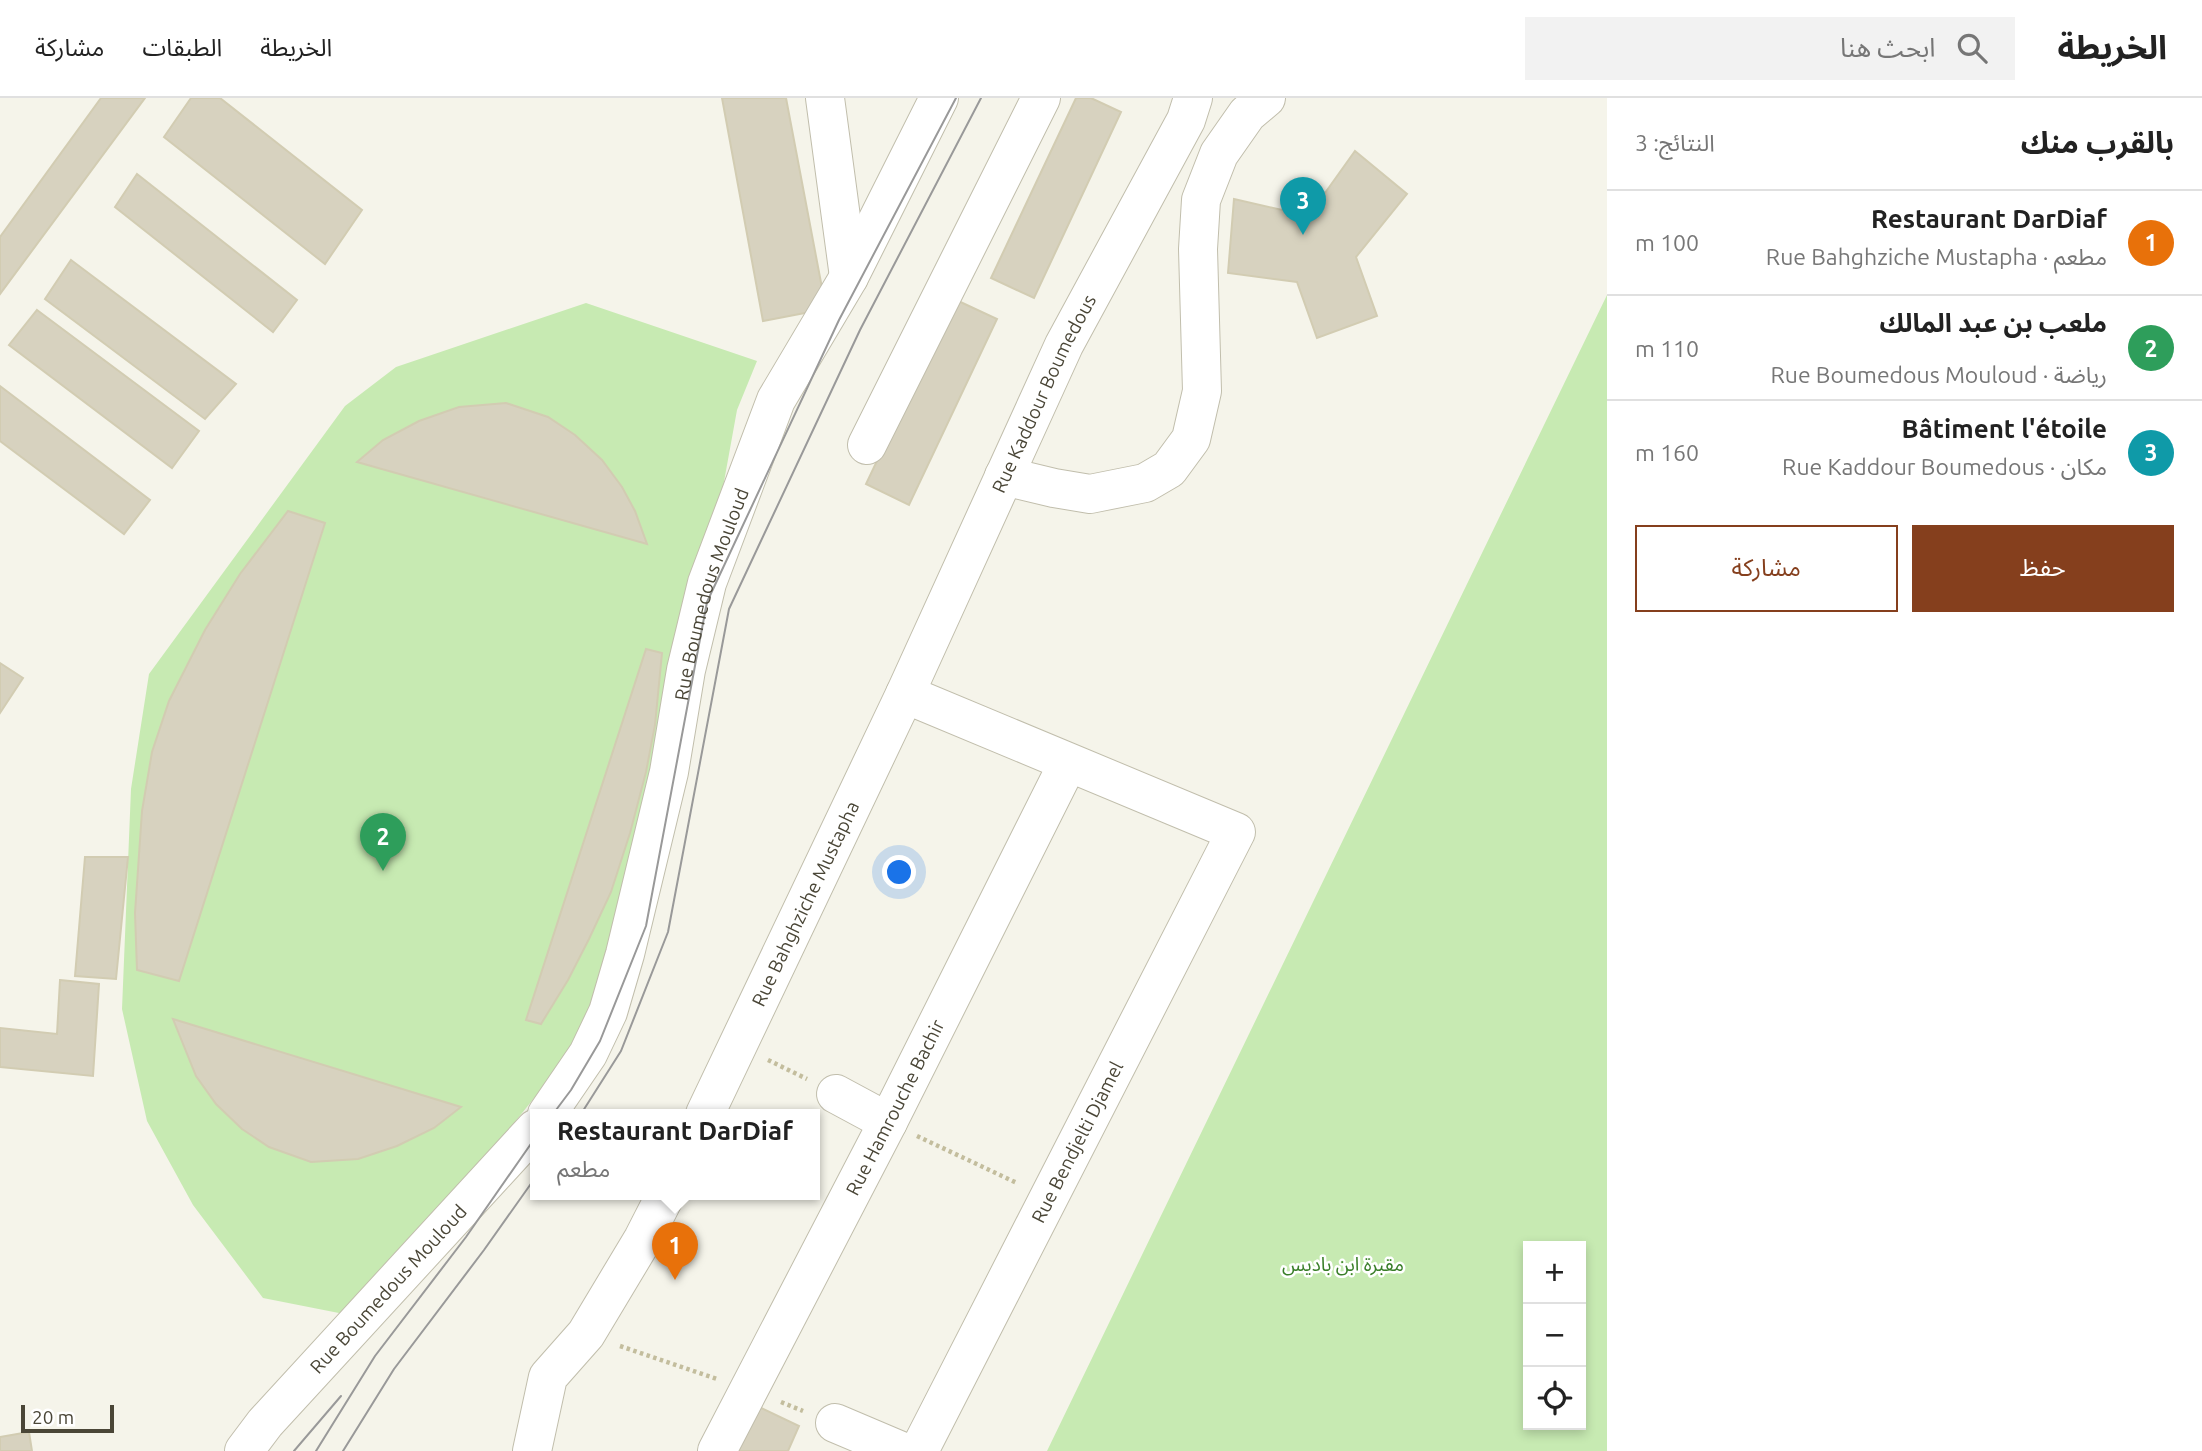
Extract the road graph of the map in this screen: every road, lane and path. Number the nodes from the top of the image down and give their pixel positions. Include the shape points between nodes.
1 (825, 98) edge
2 (939, 98) edge
3 (1041, 98) edge
4 (1193, 98) edge
5 (1266, 98) edge
6 (849, 277) junction
7 (867, 444) dead end
8 (1004, 477) junction
9 (905, 694) junction
10 (1068, 763) junction
11 (739, 1045) junction
12 (836, 1094) joint
13 (550, 1109) edge
14 (707, 1109) edge
15 (888, 1122) junction
16 (530, 1134) edge
17 (1048, 1198) junction
18 (663, 1200) edge
19 (586, 1334) junction
20 (747, 1390) junction
21 (835, 1423) joint
22 (244, 1451) edge
23 (532, 1451) edge
24 (716, 1451) edge
25 (901, 1451) edge
26 (919, 1451) edge

1 - 6 street
2 - 6 street, Rue Boumedous Mouloud
3 - 7 street
4 - 8 street, Rue Kaddour Boumedous via 1064,345
5 - 8 street via 1247,114 1219,154 1201,200 1202,391 1191,439 1169,469 1145,483 1090,494
6 - 13 street, Rue Boumedous Mouloud via 776,400 707,583 666,785 608,1012 588,1054
8 - 9 street, Rue Kaddour Boumedous
9 - 10 street
9 - 11 street, Rue Bahghziche Mustapha
10 - 15 street, Rue Hamrouche Bachir
10 - 17 street, Rue Bendjelti Djamel via 1236,832
11 - 12 path
11 - 14 street, Rue Bahghziche Mustapha
12 - 15 street
15 - 17 path
15 - 20 street, Rue Hamrouche Bachir
16 - 22 street, Rue Boumedous Mouloud
17 - 26 street, Rue Bendjelti Djamel
18 - 19 street
19 - 20 path
19 - 23 street via 548,1377
20 - 21 path
20 - 24 street, Rue Hamrouche Bachir
21 - 25 street

